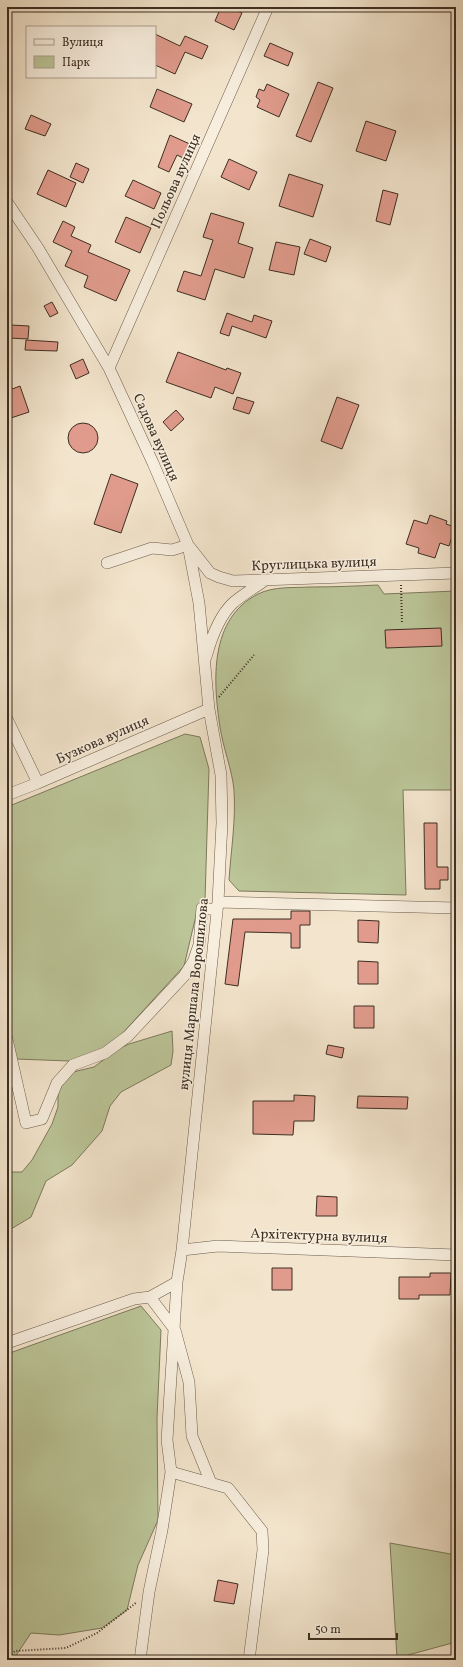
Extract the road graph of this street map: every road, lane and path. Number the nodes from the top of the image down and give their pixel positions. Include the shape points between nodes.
1 (268, 7) edge
2 (7, 202) edge
3 (109, 368) junction
4 (188, 545) junction
5 (107, 562) dead end
6 (456, 573) edge
7 (401, 575) junction
8 (264, 581) junction
9 (402, 624) dead end
10 (254, 655) dead end
11 (204, 663) junction
12 (209, 708) junction
13 (7, 719) edge
14 (38, 783) junction
15 (7, 795) edge
16 (217, 906) junction
17 (456, 908) edge
18 (7, 1039) edge
19 (182, 1250) junction
20 (456, 1255) edge
21 (177, 1282) junction
22 (150, 1297) junction
23 (175, 1330) junction
24 (7, 1343) edge
25 (171, 1472) junction
26 (211, 1483) junction
27 (149, 1592) junction
28 (7, 1658) edge
29 (140, 1660) edge
30 (249, 1660) edge

1 - 3 street, Польова вулиця
2 - 3 street, Садова вулиця via 38,248
3 - 4 street, Садова вулиця
4 - 5 street via 172,550 152,548
4 - 8 street, Круглицька вулиця via 210,573 233,581
4 - 11 street, Садова вулиця via 199,603
6 - 7 street, Круглицька вулиця
7 - 8 street, Круглицька вулиця
7 - 9 path
8 - 11 street via 232,604 218,625
10 - 12 path
11 - 12 street, Садова вулиця
12 - 14 street, Бузкова вулиця
12 - 16 street, вулиця Маршала Ворошилова via 221,775 222,823
13 - 14 street
14 - 15 street, Бузкова вулиця
16 - 17 street
16 - 18 street via 202,908 199,945 193,962 184,976 128,1036 105,1053 73,1065 57,1083 42,1119 26,1123
16 - 19 street, вулиця Маршала Ворошилова
19 - 20 street, Архітектурна вулиця via 218,1246
19 - 21 street, вулиця Маршала Ворошилова
21 - 22 street
21 - 23 street, вулиця Маршала Ворошилова
22 - 23 street
22 - 24 street via 134,1299
23 - 25 street, вулиця Маршала Ворошилова via 167,1440
23 - 26 street via 189,1382 192,1436
25 - 26 street
25 - 27 street, вулиця Маршала Ворошилова
26 - 30 street via 228,1488 262,1531 263,1550
27 - 28 path via 97,1633 66,1648 15,1651
27 - 29 street, вулиця Маршала Ворошилова

